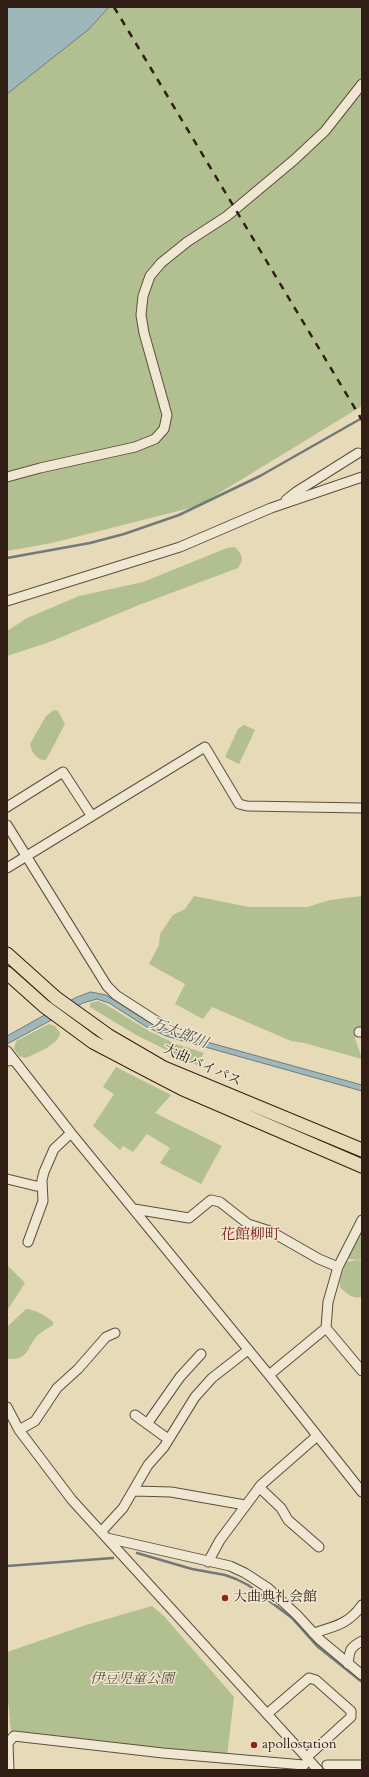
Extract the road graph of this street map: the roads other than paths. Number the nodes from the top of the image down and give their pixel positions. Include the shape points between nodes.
1 (362, 84) edge
2 (358, 453) dead end
3 (7, 477) edge
4 (362, 477) edge
5 (281, 505) junction
6 (7, 601) edge
7 (7, 807) edge
8 (362, 808) edge
9 (91, 815) junction
10 (7, 825) edge
11 (26, 856) junction
12 (7, 868) edge
13 (7, 954) edge
14 (7, 973) edge
15 (161, 1024) dead end
16 (9, 1056) edge
17 (71, 1133) junction
18 (362, 1150) edge
19 (362, 1166) edge
20 (7, 1179) edge
21 (42, 1186) junction
22 (134, 1209) junction
23 (362, 1220) edge
24 (28, 1242) dead end
25 (338, 1267) junction
26 (326, 1328) junction
27 (115, 1333) dead end
28 (248, 1350) junction
29 (200, 1354) dead end
30 (362, 1371) edge
31 (269, 1375) junction
32 (7, 1407) edge
33 (135, 1415) dead end
34 (147, 1424) junction
35 (19, 1430) junction
36 (317, 1436) junction
37 (168, 1439) junction
38 (259, 1487) junction
39 (134, 1491) junction
40 (362, 1492) edge
41 (245, 1505) junction
42 (104, 1535) junction
43 (319, 1547) dead end
44 (208, 1562) junction
45 (362, 1605) edge
46 (313, 1633) junction
47 (362, 1641) edge
48 (348, 1664) junction
49 (362, 1675) edge
50 (267, 1714) junction
51 (7, 1741) edge
52 (306, 1761) junction
53 (327, 1765) dead end
54 (362, 1765) edge
55 (285, 1767) edge
56 (9, 1770) edge
57 (318, 1770) edge

1 - 3 street via 325,131 294,160 227,216 177,250 150,276 143,296 141,315 167,415 164,429 155,439 135,447
2 - 5 street via 296,492
4 - 5 street
5 - 6 street via 180,547
7 - 9 street via 63,772
8 - 9 street via 239,804 205,747
9 - 11 street
10 - 11 street
11 - 12 street
11 - 15 street via 107,986 116,995
13 - 18 highway, 大曲バイパス via 60,1001 109,1036 164,1068
14 - 19 highway, 大曲バイパス via 48,1009 93,1042 183,1089
16 - 17 street
17 - 21 street via 54,1149 44,1172
17 - 22 street
20 - 21 street
21 - 24 street via 44,1201
22 - 25 street via 189,1218 208,1201 220,1202 248,1224 270,1231
22 - 28 street
23 - 25 street
25 - 26 street via 328,1302
26 - 30 street
26 - 31 street
27 - 35 street via 106,1337 57,1388 35,1421
28 - 31 street
28 - 37 street via 212,1378 195,1397
29 - 34 street via 180,1377
31 - 36 street
32 - 35 street
33 - 34 street
34 - 37 street
35 - 42 street via 72,1500
36 - 38 street
36 - 40 street
37 - 39 street via 148,1465
38 - 41 street
38 - 43 street via 281,1508 288,1520
39 - 41 street via 171,1492
39 - 42 street
41 - 44 street
42 - 44 street
42 - 50 street
44 - 46 street via 230,1566 260,1582
45 - 46 street via 346,1621
46 - 48 street
47 - 48 street via 351,1649
48 - 49 street
50 - 52 street
50 - 52 street via 309,1678 316,1680 351,1711 351,1717
51 - 55 street via 14,1736
51 - 56 street
52 - 55 street
52 - 57 street
53 - 54 street

